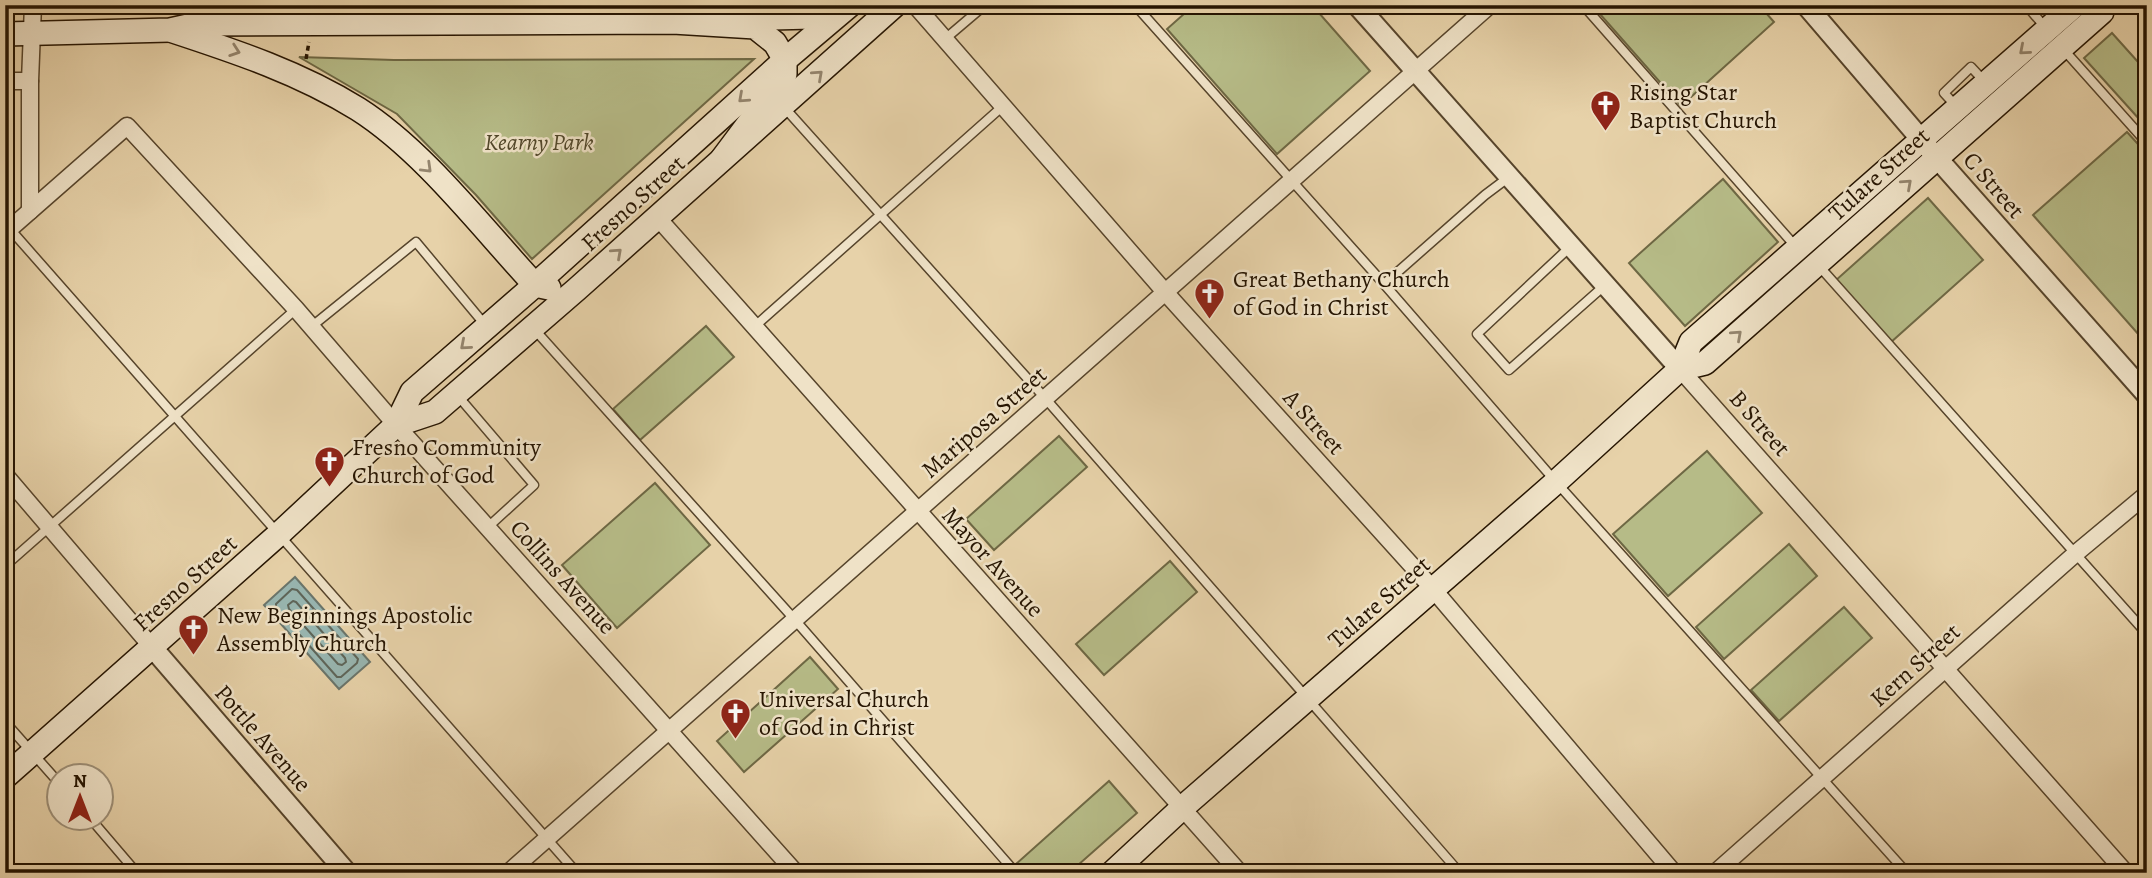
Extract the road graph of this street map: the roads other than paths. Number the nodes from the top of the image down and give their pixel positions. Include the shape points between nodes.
1 (33, 5) edge
2 (895, 5) edge
3 (915, 5) edge
4 (985, 5) edge
5 (1135, 5) edge
6 (1357, 5) edge
7 (1490, 5) edge
8 (1583, 5) edge
9 (2026, 5) edge
10 (2075, 5) edge
11 (2103, 5) edge
12 (848, 6) edge
13 (1812, 7) edge
14 (797, 11) edge
15 (673, 22) junction
16 (170, 30) junction
17 (5, 34) edge
18 (32, 34) junction
19 (2055, 38) junction
20 (945, 39) junction
21 (785, 60) junction
22 (1415, 72) junction
23 (5, 81) edge
24 (30, 81) junction
25 (783, 106) junction
26 (1003, 106) junction
27 (1922, 139) junction
28 (2147, 143) edge
29 (1937, 158) junction
30 (722, 159) junction
31 (1509, 177) junction
32 (1291, 181) junction
33 (30, 211) junction
34 (881, 216) junction
35 (657, 217) junction
36 (7, 230) edge
37 (1570, 247) junction
38 (1797, 249) junction
39 (1817, 264) junction
40 (1384, 284) junction
41 (536, 285) junction
42 (1605, 286) junction
43 (578, 289) junction
44 (1165, 292) junction
45 (296, 309) junction
46 (486, 326) junction
47 (311, 327) junction
48 (533, 327) junction
49 (754, 327) junction
50 (1680, 369) junction
51 (456, 393) junction
52 (2147, 395) edge
53 (1045, 398) junction
54 (175, 416) junction
55 (396, 425) junction
56 (5, 475) edge
57 (1556, 482) junction
58 (2147, 494) edge
59 (917, 511) junction
60 (50, 527) junction
61 (488, 527) junction
62 (279, 534) junction
63 (2075, 554) junction
64 (5, 566) edge
65 (1433, 589) junction
66 (794, 620) junction
67 (2147, 634) edge
68 (152, 647) junction
69 (1945, 669) junction
70 (1308, 700) junction
71 (5, 722) edge
72 (670, 730) junction
73 (32, 753) junction
74 (46, 768) edge
75 (5, 777) edge
76 (1822, 778) junction
77 (1182, 808) junction
78 (102, 832) edge
79 (547, 839) junction
80 (137, 873) edge
81 (347, 873) edge
82 (508, 873) edge
83 (577, 873) edge
84 (796, 873) edge
85 (1016, 873) edge
86 (1112, 873) edge
87 (1240, 873) edge
88 (1460, 873) edge
89 (1674, 873) edge
90 (1715, 873) edge
91 (1907, 873) edge
92 (2126, 873) edge

1 - 18 street
25 -> 2 main road, Fresno Street
3 - 20 street, A Street
4 - 20 lane
5 - 32 lane
6 - 22 street, B Street
7 - 22 street, Mariposa Street
8 - 38 lane
9 - 19 lane
10 - 19 main road, Tulare Street
11 - 19 main road, Tulare Street via 2102,12
12 - 14 main road via 830,13
12 - 21 main road, Fresno Street
13 - 27 street, C Street
14 - 15 main road
15 - 16 main road via 197,24
15 - 21 main road via 755,27 775,43
16 - 18 main road
16 -> 41 main road via 280,68 360,110 431,171
17 - 18 main road
18 - 24 street
19 -> 27 main road, Tulare Street via 1987,83
19 - 28 lane
19 - 29 main road, Tulare Street
20 - 26 street, A Street
21 - 30 main road via 780,87
21 -> 41 main road, Fresno Street
22 - 31 street, B Street
22 - 32 street, Mariposa Street
23 - 24 street
24 - 33 street
25 - 30 main road, Fresno Street
25 - 34 lane
26 - 34 lane
26 - 44 street, A Street
27 - 29 street, C Street
27 - 38 main road, Tulare Street
39 -> 29 main road, Tulare Street
29 - 52 street, C Street
30 - 35 main road, Fresno Street
31 - 37 street, B Street
31 - 40 lane
32 - 40 lane
32 - 44 street, Mariposa Street
33 - 36 street
33 - 45 street, Collins Avenue via 127,126
34 - 49 lane
34 - 53 lane
43 -> 35 main road, Fresno Street
35 - 49 street, Mayor Avenue
36 - 54 lane
37 - 42 street, B Street
37 - 42 lane via 1477,334 1509,370
38 - 50 main road, Tulare Street via 1691,342
50 -> 39 main road, Tulare Street via 1705,363
39 - 63 lane
40 - 57 lane
41 - 43 main road
41 - 46 main road, Fresno Street
42 - 50 street, B Street
43 - 48 main road, Fresno Street
44 - 53 street, Mariposa Street
44 - 65 street, A Street
45 - 47 street, Collins Avenue
45 - 54 lane
46 - 47 lane via 416,242
46 -> 55 main road, Fresno Street via 412,392
47 - 55 street, Collins Avenue
48 - 51 main road, Fresno Street
48 - 66 lane
49 - 59 street, Mayor Avenue
50 - 57 main road, Tulare Street
50 - 69 street, B Street
51 - 55 main road, Fresno Street via 435,412
51 - 61 lane via 534,485
53 - 59 street, Mariposa Street
53 - 70 lane
54 - 60 lane
54 - 62 lane
55 - 61 street, Collins Avenue
55 - 62 main road, Fresno Street
56 - 60 street, Pottle Avenue
57 - 65 main road, Tulare Street
57 - 76 lane
58 - 63 street, Kern Street
59 - 66 street, Mariposa Street
59 - 77 street, Mayor Avenue
60 - 64 lane
60 - 68 street, Pottle Avenue
61 - 72 street, Collins Avenue
62 - 68 main road, Fresno Street
62 - 79 lane
63 - 67 lane
63 - 69 street, Kern Street
65 - 70 main road, Tulare Street
65 - 89 street, A Street
66 - 72 street, Mariposa Street
66 - 85 lane
68 - 73 main road, Fresno Street
68 - 81 street, Pottle Avenue
69 - 76 street, Kern Street
69 - 92 street, B Street
70 - 77 main road, Tulare Street
70 - 88 lane
71 - 73 lane
72 - 79 street, Mariposa Street
72 - 84 street, Collins Avenue
73 - 74 lane
73 - 75 main road, Fresno Street
76 - 90 street, Kern Street
76 - 91 lane
77 - 86 main road, Tulare Street
77 - 87 street, Mayor Avenue
78 - 80 lane
79 - 82 street, Mariposa Street
79 - 83 lane

